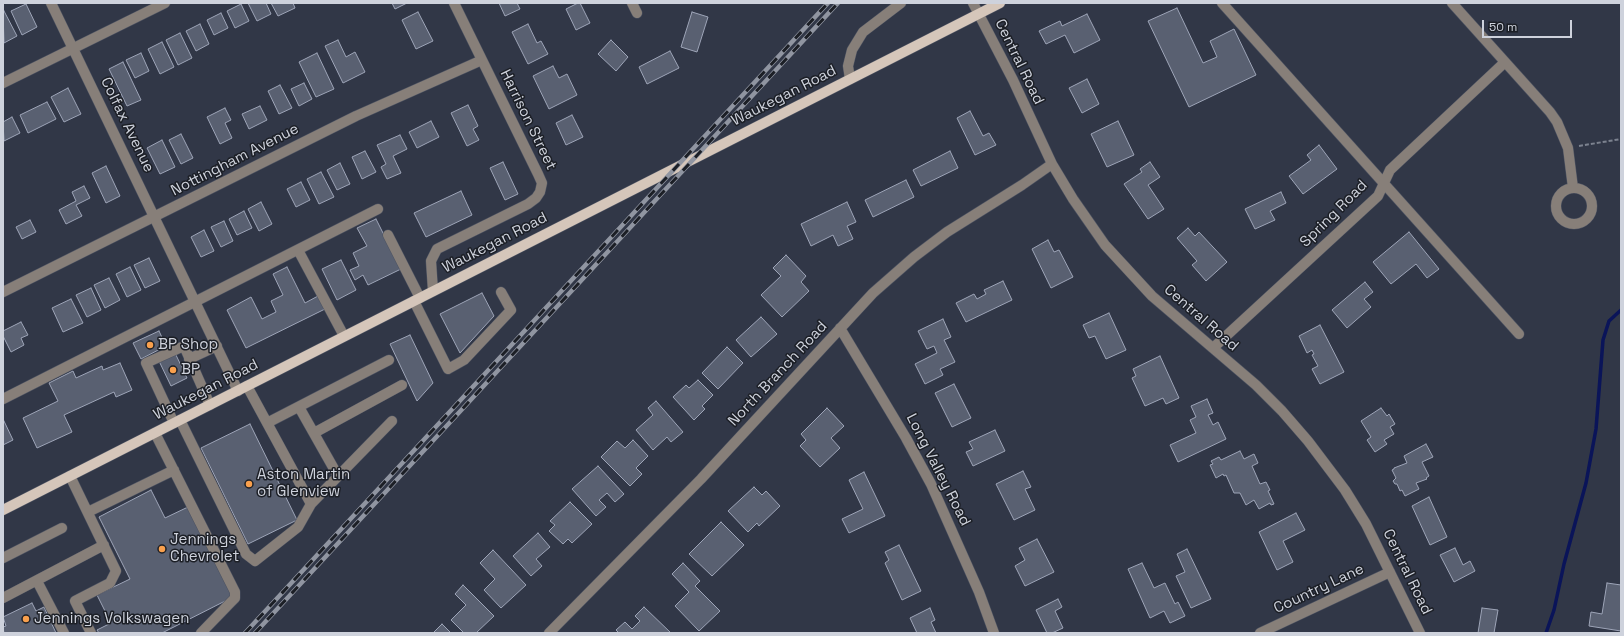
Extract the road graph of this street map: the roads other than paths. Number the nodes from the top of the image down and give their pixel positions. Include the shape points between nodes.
1 (51, 3) edge
2 (165, 3) edge
3 (454, 3) edge
4 (632, 3) edge
5 (973, 3) edge
6 (1000, 3) edge
7 (1222, 3) edge
8 (1452, 3) edge
9 (898, 4) edge
10 (637, 14) dead end
11 (979, 14) junction
12 (73, 48) junction
13 (482, 60) junction
14 (1504, 63) junction
15 (850, 79) junction
16 (3, 83) edge
17 (1052, 164) junction
18 (1383, 183) junction
19 (1573, 188) dead end
20 (378, 209) dead end
21 (155, 217) junction
22 (388, 235) dead end
23 (298, 250) junction
24 (433, 291) junction
25 (3, 292) edge
26 (501, 292) dead end
27 (417, 299) junction
28 (196, 301) junction
29 (840, 328) junction
30 (1519, 334) dead end
31 (344, 336) junction
32 (217, 346) junction
33 (1213, 348) junction
34 (189, 359) junction
35 (388, 360) dead end
36 (402, 386) dead end
37 (243, 388) junction
38 (3, 399) edge
39 (210, 405) junction
40 (299, 406) junction
41 (392, 421) dead end
42 (177, 422) junction
43 (267, 423) junction
44 (155, 433) junction
45 (314, 433) junction
46 (174, 470) junction
47 (70, 476) junction
48 (338, 476) junction
49 (311, 504) junction
50 (3, 510) edge
51 (88, 512) junction
52 (62, 528) dead end
53 (104, 545) junction
54 (3, 558) edge
55 (1390, 572) junction
56 (37, 581) junction
57 (3, 598) edge
58 (64, 633) edge
59 (91, 633) edge
60 (200, 633) edge
61 (549, 633) edge
62 (994, 633) edge
63 (1260, 633) edge
64 (1420, 633) edge

1 - 12 street, Colfax Avenue
2 - 12 street
3 - 13 street, Harrison Street
4 - 10 street
5 - 11 street, Central Road
6 - 11 main road, Waukegan Road
7 - 18 street
8 - 14 street
9 - 15 street via 863,32 852,50 848,66
11 - 15 main road, Waukegan Road
11 - 17 street, Central Road
12 - 16 street
12 - 21 street, Colfax Avenue
13 - 21 street, Nottingham Avenue via 356,116
13 - 24 street, Harrison Street via 542,183 536,198 528,204 437,249 431,261
14 - 18 street, Spring Road via 1390,170
14 - 19 street via 1550,112 1560,127 1568,148
15 - 24 main road, Waukegan Road
17 - 29 street, North Branch Road via 947,232 914,257 873,292
17 - 33 street, Central Road via 1105,245 1152,296
18 - 30 street
18 - 33 street, Spring Road via 1378,196
20 - 23 street
21 - 25 street, Nottingham Avenue
21 - 28 street, Colfax Avenue
22 - 27 street
23 - 28 street
23 - 31 street
24 - 27 main road, Waukegan Road
26 - 27 street via 511,310 464,360 448,369
27 - 31 main road, Waukegan Road
28 - 32 street, Colfax Avenue
28 - 38 street
29 - 61 street, North Branch Road via 701,479
29 - 62 street, Long Valley Road via 931,484
31 - 37 main road, Waukegan Road
32 - 34 street
32 - 37 street, Colfax Avenue
33 - 55 street, Central Road via 1282,411 1329,467 1366,524
34 - 39 street
34 - 42 street via 184,346 146,363
35 - 40 street
36 - 45 street
37 - 39 main road, Waukegan Road
37 - 43 street, Colfax Avenue
39 - 42 main road, Waukegan Road
40 - 43 street
40 - 45 street
41 - 48 street
42 - 44 main road, Waukegan Road
42 - 49 street via 246,554 255,561 298,527
43 - 49 street, Colfax Avenue
44 - 46 street
44 - 47 main road, Waukegan Road
45 - 48 street
46 - 51 street
46 - 60 street via 235,592 231,602
47 - 50 main road, Waukegan Road
47 - 51 street
48 - 49 street
51 - 53 street
52 - 54 street
53 - 56 street
53 - 59 street via 116,571 110,583 75,601
55 - 63 street, Country Lane
55 - 64 street, Central Road
56 - 57 street
56 - 58 street

